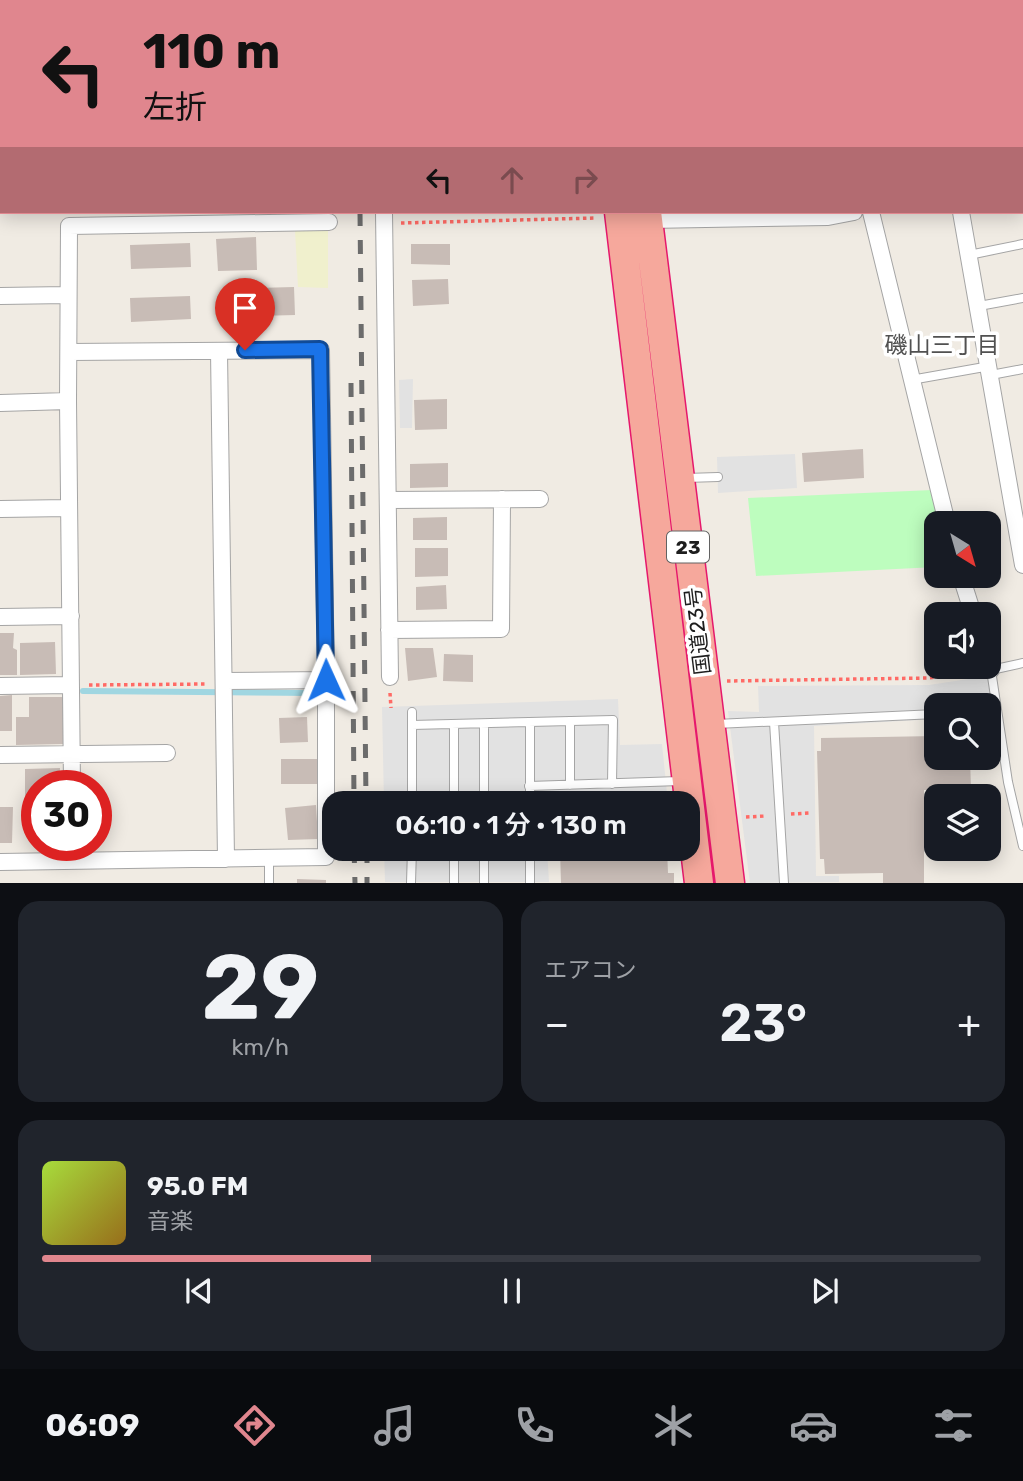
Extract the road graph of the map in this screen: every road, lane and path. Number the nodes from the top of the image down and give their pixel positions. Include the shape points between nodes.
1 (844, 214) edge
2 (871, 214) edge
3 (961, 214) edge
4 (619, 215) edge
5 (648, 216) edge
6 (384, 217) edge
7 (231, 218) edge
8 (329, 222) dead end
9 (1023, 244) edge
10 (969, 254) junction
11 (68, 295) junction
12 (0, 296) edge
13 (1023, 298) edge
14 (979, 306) junction
15 (219, 351) junction
16 (70, 352) junction
17 (1023, 369) edge
18 (991, 371) junction
19 (911, 380) junction
20 (68, 401) junction
21 (0, 403) edge
22 (718, 477) dead end
23 (680, 479) junction
24 (1016, 482) edge
25 (502, 499) junction
26 (540, 499) dead end
27 (389, 500) junction
28 (68, 508) junction
29 (0, 509) edge
30 (944, 511) edge
31 (1019, 517) edge
32 (1023, 565) edge
33 (71, 616) junction
34 (0, 617) edge
35 (389, 630) junction
36 (1023, 663) edge
37 (1001, 666) edge
38 (390, 677) dead end
39 (924, 678) edge
40 (992, 679) edge
41 (326, 680) junction
42 (719, 682) dead end
43 (70, 685) junction
44 (0, 686) edge
45 (224, 688) junction
46 (412, 712) dead end
47 (924, 715) edge
48 (570, 721) junction
49 (530, 722) junction
50 (774, 722) junction
51 (454, 724) junction
52 (484, 724) junction
53 (709, 724) junction
54 (412, 725) junction
55 (71, 754) junction
56 (167, 754) dead end
57 (0, 755) edge
58 (72, 770) edge
59 (687, 781) junction
60 (612, 784) junction
61 (570, 785) junction
62 (529, 786) junction
63 (412, 791) edge
64 (454, 791) edge
65 (484, 791) edge
66 (529, 791) edge
67 (1023, 846) edge
68 (269, 858) junction
69 (226, 859) junction
70 (412, 861) edge
71 (454, 861) edge
72 (484, 861) edge
73 (530, 861) edge
74 (0, 862) edge
75 (72, 862) joint
76 (269, 883) edge
77 (411, 883) edge
78 (454, 883) edge
79 (484, 883) edge
80 (530, 883) edge
81 (699, 883) edge
82 (730, 883) edge
83 (784, 883) edge

1 - 5 street
2 - 19 street
3 - 10 street
4 - 6 path
4 - 59 highway, 国道23号 / 23
5 - 23 highway, 国道23号 / 23
6 - 27 street
7 - 8 street
7 - 11 street via 69,226
9 - 10 lane
10 - 14 street
11 - 12 street
11 - 16 street
13 - 14 lane
14 - 18 street
15 - 16 street
15 - 41 street via 320,349
15 - 45 street
16 - 20 street
17 - 18 lane
18 - 19 lane
18 - 24 street
19 - 30 street
20 - 21 street
20 - 28 street
22 - 23 lane
23 - 53 highway, 国道23号 / 23
24 - 31 street
25 - 26 street
25 - 27 street
25 - 35 street via 501,629
27 - 35 street
28 - 29 street
28 - 33 street
31 - 32 street
33 - 34 street
33 - 43 street
35 - 38 street
36 - 37 lane
39 - 42 path
40 - 67 lane
41 - 45 street
41 - 68 street via 326,857
43 - 44 street
43 - 45 path
43 - 55 street
45 - 69 street
46 - 54 lane
47 - 50 lane
48 - 49 lane
48 - 60 lane via 613,720
48 - 61 lane
49 - 52 lane
49 - 62 lane
50 - 53 lane
50 - 83 lane
51 - 52 lane
51 - 54 lane
51 - 64 lane
52 - 65 lane
53 - 82 highway, 国道23号 / 23
54 - 63 lane
55 - 56 street
55 - 57 street
55 - 58 street
59 - 60 lane
59 - 81 highway, 国道23号 / 23
60 - 61 lane
61 - 62 lane
62 - 66 lane
68 - 69 street
68 - 76 lane
69 - 75 street
70 - 77 lane
71 - 78 lane
72 - 79 lane
73 - 80 lane
74 - 75 street

